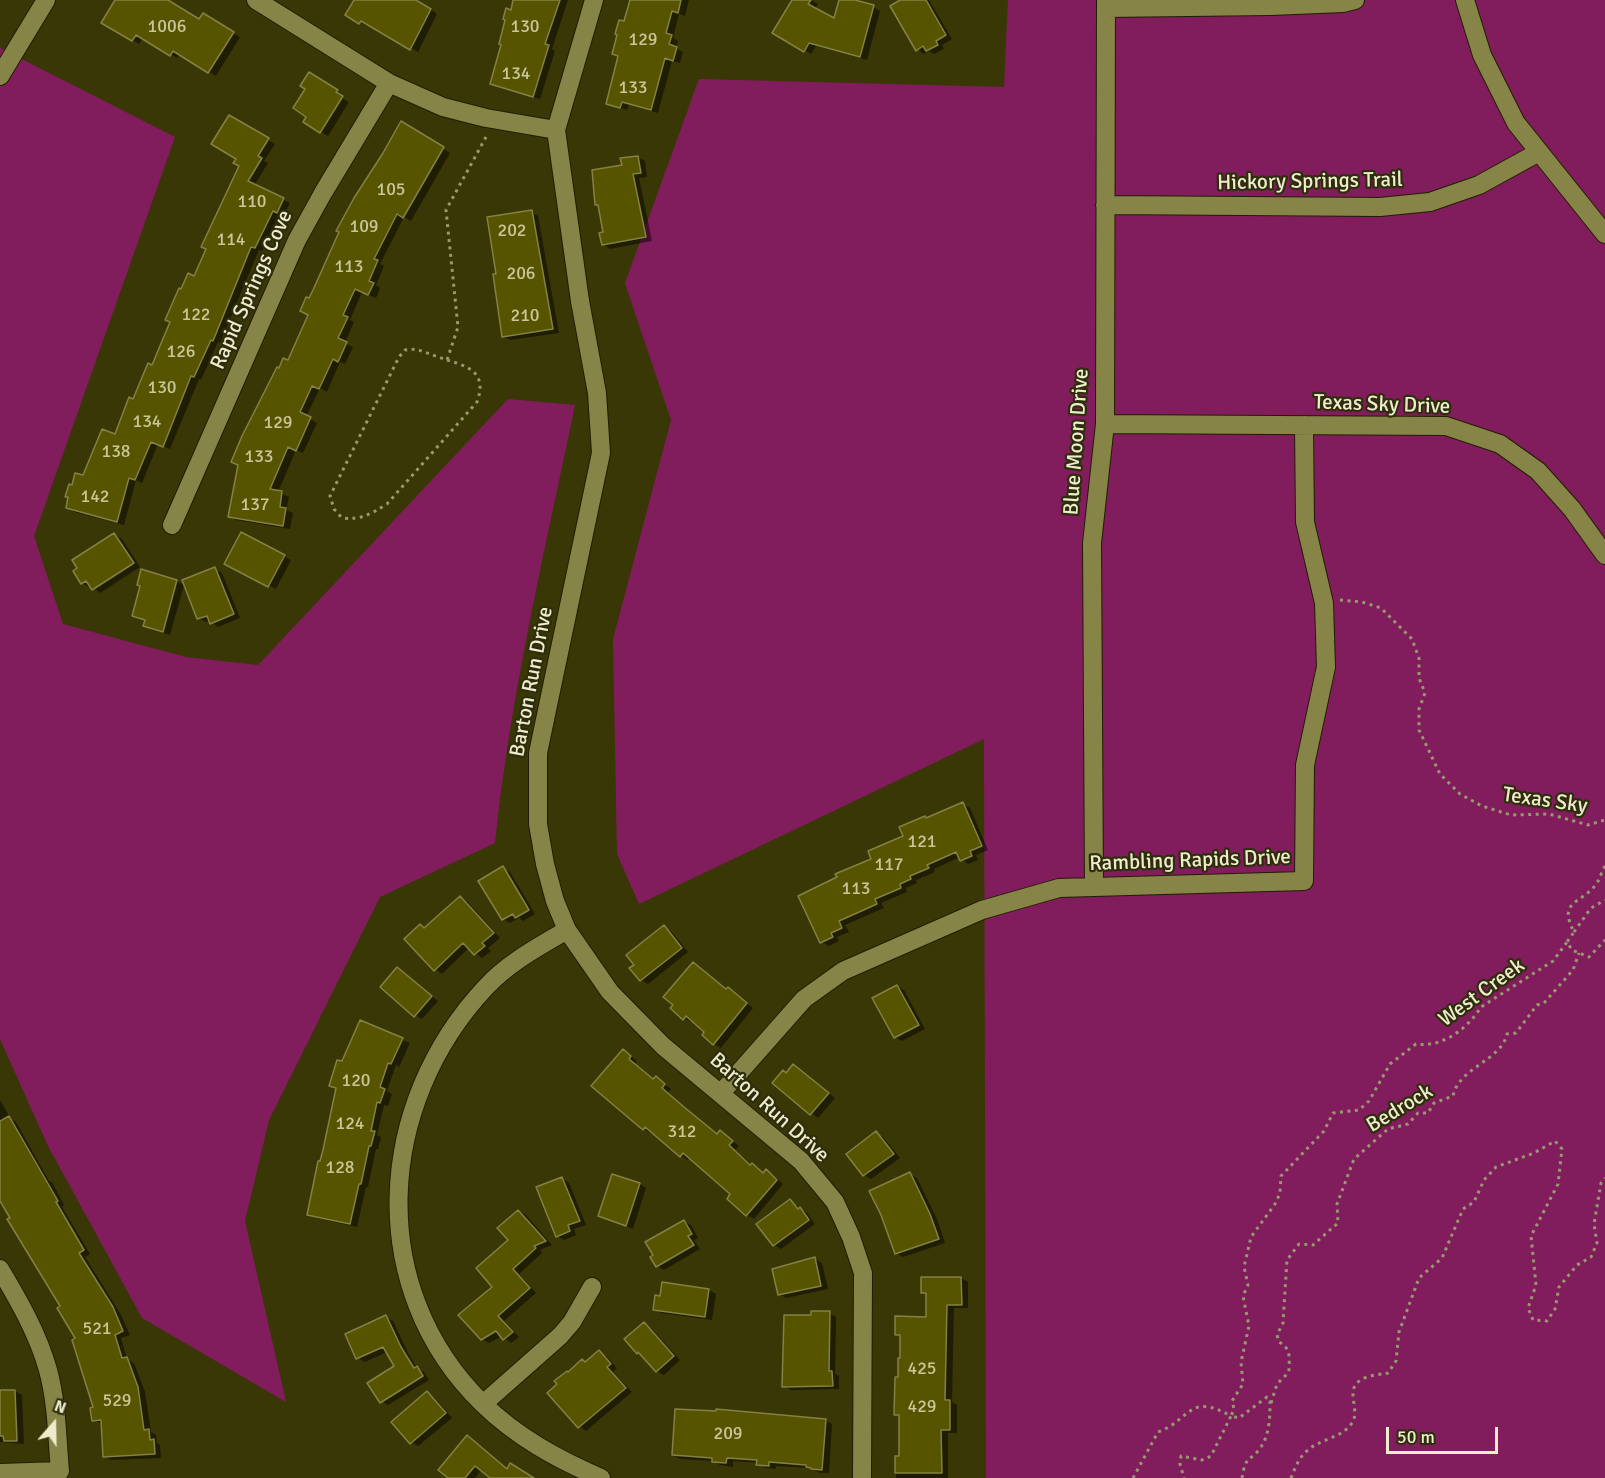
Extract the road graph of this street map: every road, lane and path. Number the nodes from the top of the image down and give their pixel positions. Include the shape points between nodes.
1 (46, 0) edge
2 (256, 0) edge
3 (594, 0) edge
4 (1355, 0) edge
5 (1465, 0) edge
6 (1106, 4) edge
7 (0, 76) edge
8 (389, 83) junction
9 (556, 130) junction
10 (486, 137) dead end
11 (1539, 152) junction
12 (1106, 205) junction
13 (1605, 234) edge
14 (447, 360) junction
15 (1105, 424) junction
16 (1304, 425) junction
17 (172, 525) dead end
18 (1605, 555) edge
19 (1334, 600) dead end
20 (1605, 820) edge
21 (1605, 866) edge
22 (1094, 887) junction
23 (1605, 900) edge
24 (567, 930) junction
25 (1574, 932) junction
26 (1605, 940) edge
27 (1567, 942) junction
28 (1579, 953) junction
29 (721, 1093) junction
30 (1605, 1178) edge
31 (0, 1269) edge
32 (592, 1287) dead end
33 (483, 1404) junction
34 (1270, 1406) junction
35 (1232, 1416) junction
36 (0, 1473) edge
37 (601, 1478) edge
38 (862, 1478) edge
39 (1133, 1478) edge
40 (1184, 1478) edge
41 (1242, 1478) edge
42 (1291, 1478) edge

1 - 7 street
2 - 8 street
3 - 9 street, Barton Run Drive
4 - 6 street via 1271,6
5 - 11 street via 1482,55 1516,123
6 - 12 street, Blue Moon Drive
8 - 9 street via 443,107
8 - 17 street, Rapid Springs Cove via 297,240
9 - 24 street, Barton Run Drive via 597,393 601,453 538,753 538,824 553,892
10 - 14 path via 446,210 458,327
11 - 12 street, Hickory Springs Trail via 1479,185 1430,202 1380,207
11 - 13 street
12 - 15 street, Blue Moon Drive
14 - 14 path via 417,349 405,350 399,357 330,496 342,519 368,516 387,504 477,402 479,378 467,366
15 - 16 street, Texas Sky Drive
15 - 22 street, Blue Moon Drive via 1092,543
16 - 18 street, Texas Sky Drive via 1446,426 1500,444 1539,471
16 - 22 street, Rambling Rapids Drive via 1305,522 1324,603 1326,667 1305,765 1304,880
19 - 20 path, Texas Sky via 1381,608 1412,639 1425,693 1419,710 1419,730 1440,774 1460,794 1511,815 1549,814 1588,825
21 - 25 path via 1596,884 1569,907 1567,919
22 - 29 street, Rambling Rapids Drive via 1059,888 982,910 843,971 804,999
23 - 25 path via 1591,908
24 - 29 street, Barton Run Drive via 610,992 636,1020
24 - 33 street via 525,954 486,986 457,1022 421,1085 404,1140 397,1189 399,1229 408,1275 425,1323 463,1382
25 - 27 path
26 - 28 path via 1589,957
27 - 28 path
27 - 35 path, West Creek via 1553,962 1481,1007 1474,1019 1452,1037 1428,1046 1416,1044 1390,1064 1369,1101 1359,1110 1333,1113 1324,1131 1281,1176 1280,1193 1251,1237 1244,1267 1248,1285 1243,1296 1249,1326 1241,1362 1242,1384 1232,1401
28 - 34 path, Bedrock via 1573,970 1544,1003 1537,1005 1516,1032 1507,1034 1505,1041 1469,1071 1453,1096 1434,1103 1428,1113 1418,1113 1408,1124 1388,1129 1354,1159 1337,1204 1338,1223 1313,1245 1299,1244 1287,1260 1283,1323 1277,1335 1290,1353 1288,1372 1276,1384
29 - 38 street, Barton Run Drive via 801,1161 834,1202 852,1237 863,1273
30 - 42 path via 1600,1183 1594,1224 1597,1242 1591,1257 1577,1265 1559,1287 1555,1309 1547,1321 1533,1320 1528,1308 1536,1285 1531,1236 1558,1184 1562,1149 1556,1141 1496,1167 1484,1180 1474,1202 1463,1209 1442,1258 1419,1278 1399,1332 1396,1361 1388,1373 1356,1383 1353,1421 1346,1430 1309,1448
31 - 36 street via 39,1344 48,1371 60,1471
32 - 33 street via 560,1336
33 - 37 street via 524,1438
34 - 35 path via 1268,1397 1239,1418
34 - 41 path via 1270,1424 1261,1448 1245,1461
35 - 39 path via 1203,1406 1185,1413 1158,1432
35 - 40 path via 1211,1456 1202,1460 1181,1456

